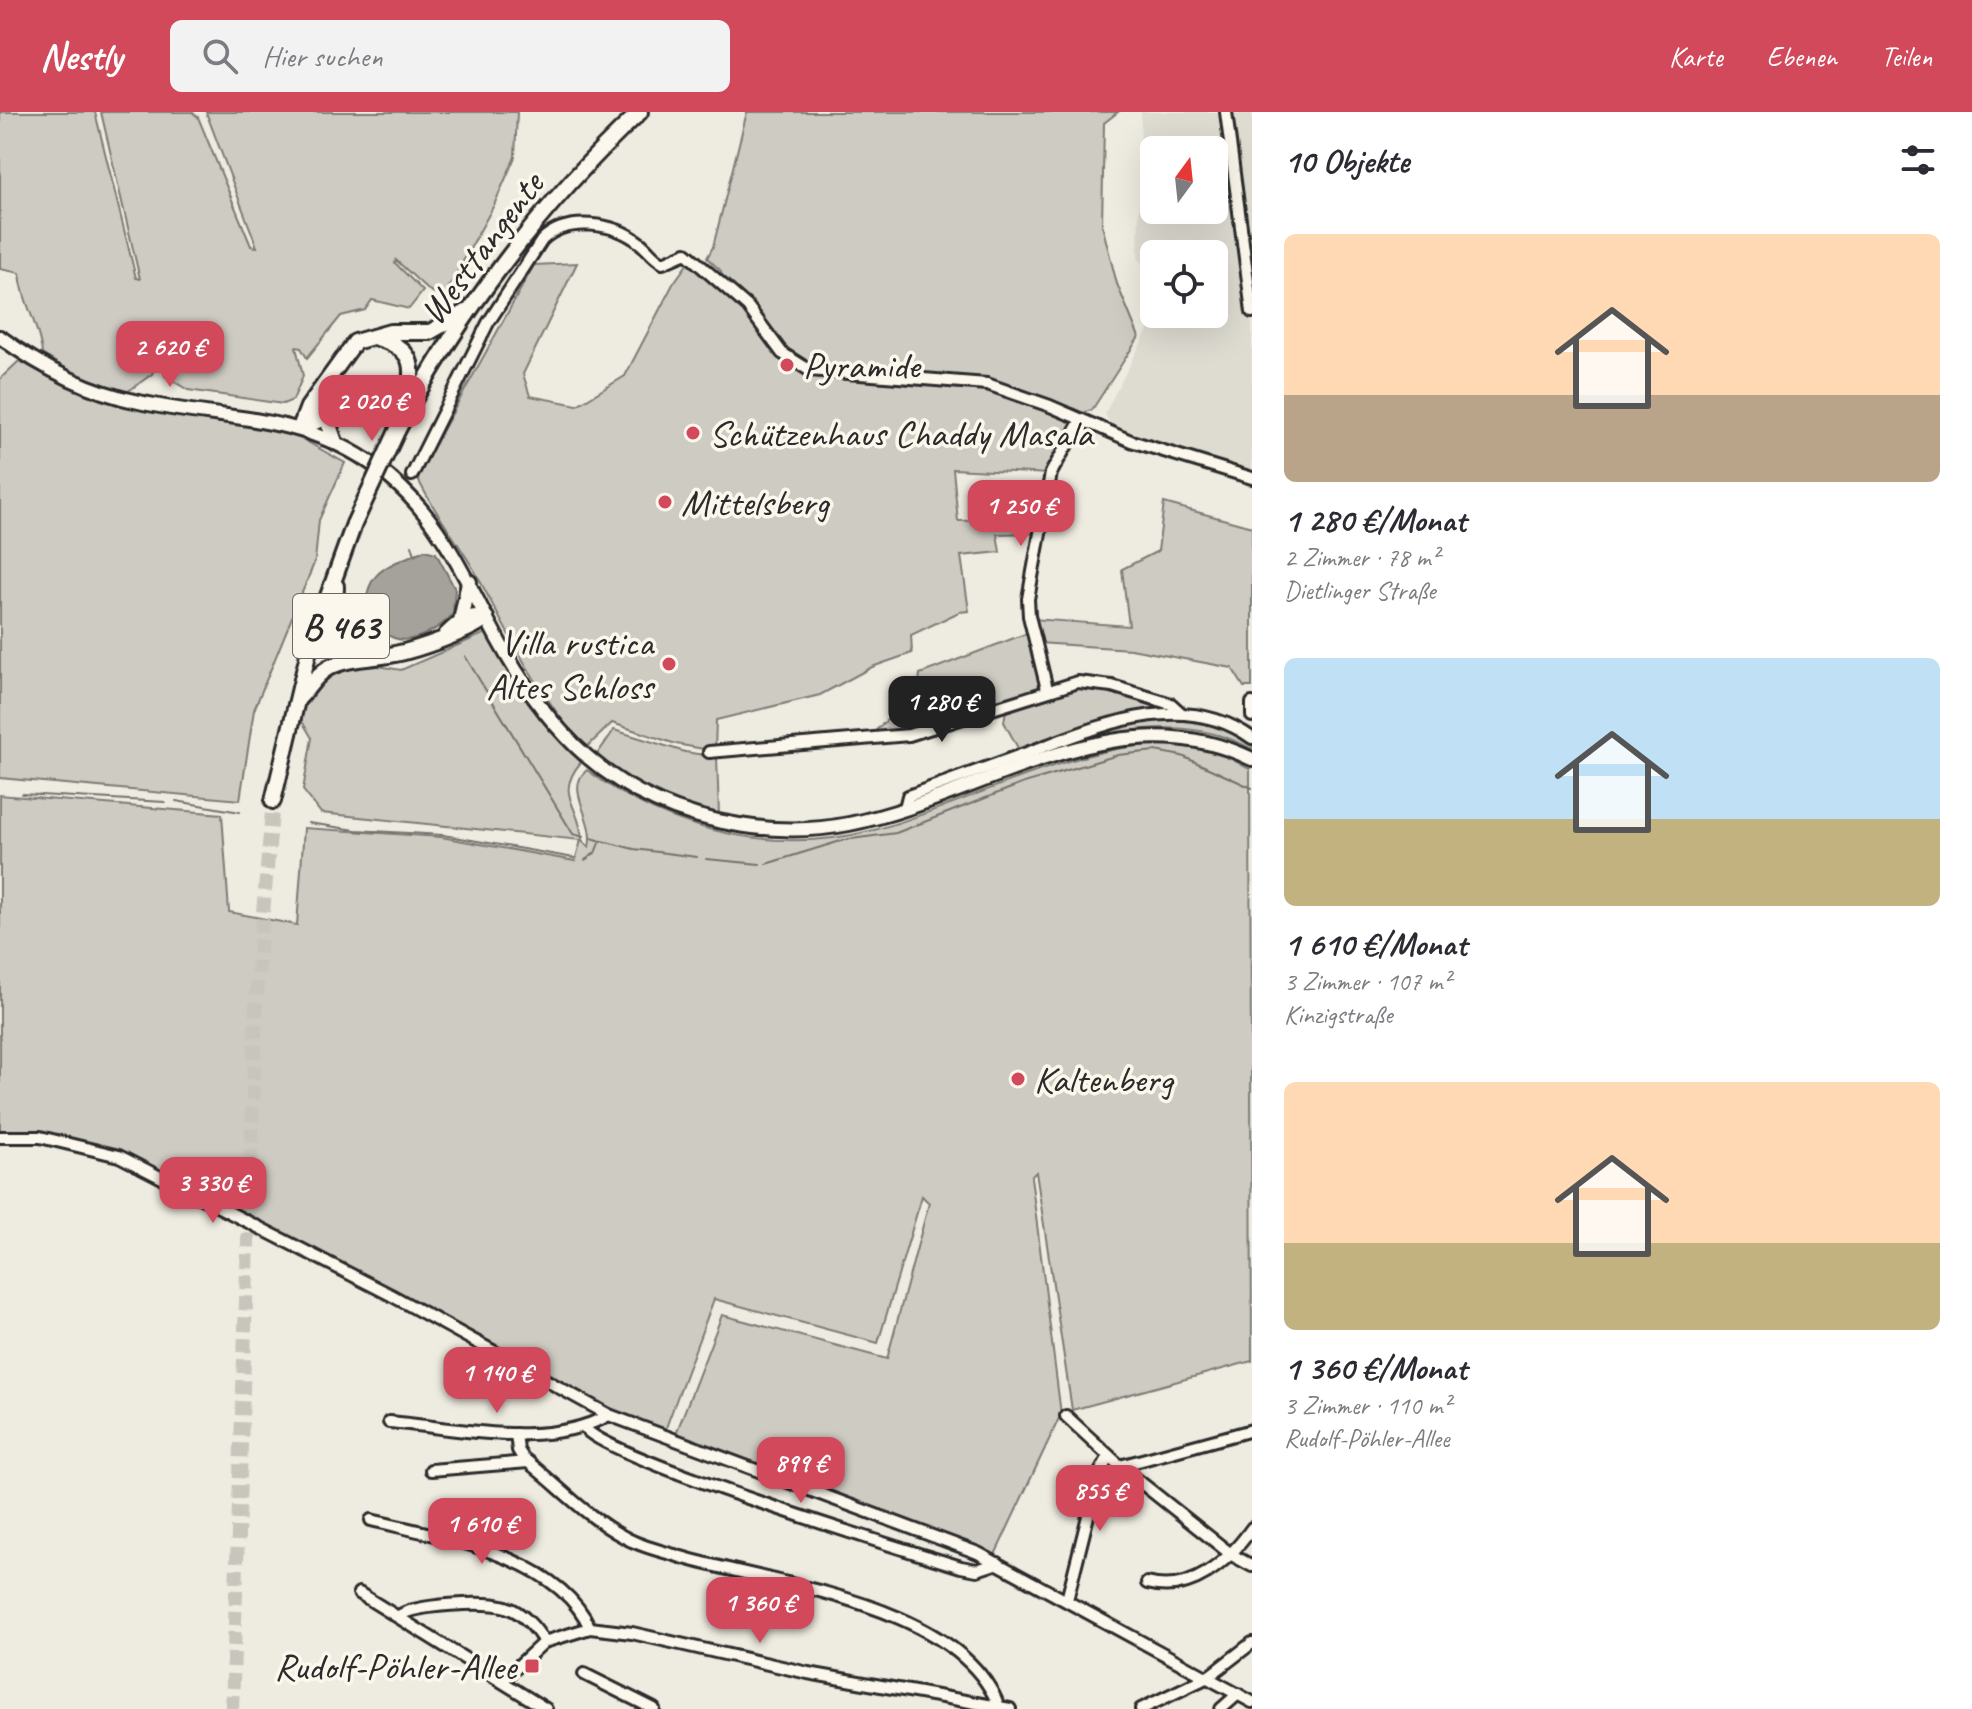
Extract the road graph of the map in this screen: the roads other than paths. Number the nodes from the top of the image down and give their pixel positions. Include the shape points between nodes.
1 (640, 112) edge
2 (1226, 112) edge
3 (1249, 265) edge
4 (472, 308) junction
5 (1252, 312) edge
6 (370, 335) junction
7 (0, 337) edge
8 (334, 369) junction
9 (323, 408) junction
10 (1081, 420) junction
11 (400, 426) junction
12 (300, 428) junction
13 (335, 442) junction
14 (412, 475) dead end
15 (1252, 478) edge
16 (338, 565) junction
17 (469, 582) junction
18 (486, 618) junction
19 (461, 621) junction
20 (446, 635) junction
21 (392, 655) junction
22 (1047, 689) junction
23 (294, 702) junction
24 (1182, 714) junction
25 (1252, 738) edge
26 (709, 752) dead end
27 (1252, 759) edge
28 (273, 801) tunnel mouth
29 (905, 808) junction
30 (0, 1137) edge
31 (609, 1415) junction
32 (1066, 1416) dead end
33 (389, 1422) dead end
34 (585, 1428) junction
35 (1252, 1430) edge
36 (516, 1434) junction
37 (1109, 1456) junction
38 (528, 1462) junction
39 (1120, 1466) junction
40 (431, 1470) dead end
41 (371, 1520) dead end
42 (1252, 1528) edge
43 (1232, 1555) junction
44 (998, 1563) junction
45 (1252, 1566) edge
46 (1147, 1583) dead end
47 (359, 1593) dead end
48 (1067, 1600) junction
49 (399, 1616) junction
50 (590, 1628) junction
51 (544, 1642) junction
52 (1252, 1643) edge
53 (584, 1674) dead end
54 (1208, 1677) junction
55 (502, 1681) junction
56 (1238, 1694) junction
57 (1252, 1702) edge
58 (1004, 1708) edge
59 (546, 1709) edge
60 (654, 1709) edge
61 (1141, 1709) edge
62 (1221, 1709) edge

1 - 4 highway, Westtangente / B 463 via 564,190
2 - 3 street
3 - 5 street
4 - 6 highway, B 463 via 430,332
4 - 11 highway, Westtangente / B 463
6 - 8 highway via 355,342
6 - 11 highway, B 463 via 395,344 411,362 413,384
7 - 12 main road via 101,391
8 - 9 highway
8 - 12 highway
9 - 12 highway via 317,421
9 - 13 highway
10 - 14 street via 987,384 809,370 782,353 748,307 686,253 663,263 625,233 574,224 553,228 503,299
10 - 15 street
10 - 22 street via 1051,473 1028,599
11 - 16 highway, Westtangente / B 463, bridge
12 - 13 main road
13 - 17 main road via 388,476 415,502
16 - 21 highway, B 463 via 335,598 340,624 368,651
16 - 23 highway, Westtangente / B 463
17 - 18 main road
17 - 19 highway
18 - 19 highway via 476,615
18 - 20 highway, B 463 via 474,628
18 - 29 main road via 515,672 551,722 603,772 647,798 691,814 764,828 849,824
19 - 20 highway, B 463
20 - 21 highway, B 463
21 - 23 highway, B 463 via 331,666
22 - 24 street via 1078,682 1112,686 1171,704
22 - 26 street via 909,735
23 - 28 highway, Westtangente / B 463
24 - 25 street via 1221,721
24 - 29 street via 1105,724 908,796
27 - 29 main road via 1193,740 1122,739 1051,756
30 - 31 street via 40,1137 119,1156 391,1295
31 - 34 street
31 - 44 street
32 - 37 street
33 - 36 street
34 - 36 street
34 - 44 street via 634,1455 844,1530 961,1567 977,1570
35 - 39 street
36 - 38 street via 518,1450
37 - 39 street
37 - 48 street via 1098,1476
38 - 40 street
38 - 58 street via 625,1538 906,1621 963,1654
39 - 43 street
41 - 50 street via 485,1549 517,1563 572,1600
42 - 43 street
43 - 45 street
43 - 46 street via 1177,1587
44 - 48 street
47 - 49 street
48 - 54 street
49 - 51 street via 419,1606 506,1607 523,1617
49 - 55 street
50 - 51 street
50 - 58 street
51 - 55 street
52 - 54 street
53 - 60 street
54 - 56 street
54 - 61 street
55 - 59 street
56 - 57 street
56 - 62 street

